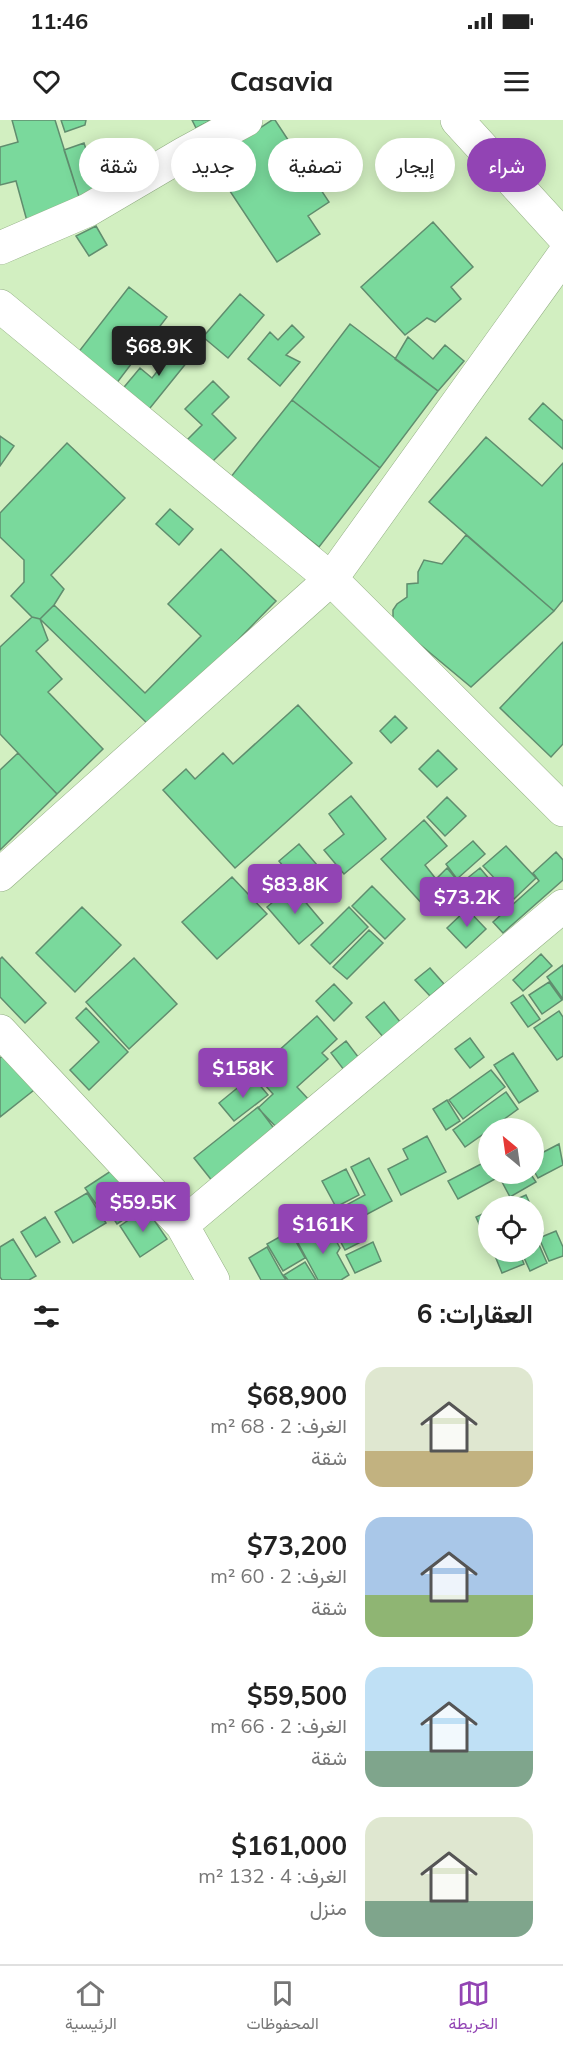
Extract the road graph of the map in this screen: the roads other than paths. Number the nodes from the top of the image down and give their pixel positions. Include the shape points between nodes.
1 (246, 120) edge
2 (457, 120) edge
3 (563, 236) edge
4 (0, 248) edge
5 (563, 256) edge
6 (0, 306) edge
7 (331, 579) junction
8 (563, 810) edge
9 (0, 875) edge
10 (563, 906) edge
11 (0, 1031) edge
12 (182, 1225) junction
13 (213, 1280) edge

1 - 4 street via 88,210
2 - 3 street
5 - 7 street
6 - 7 street
7 - 8 street
7 - 9 street
10 - 12 street
11 - 12 street
12 - 13 street

